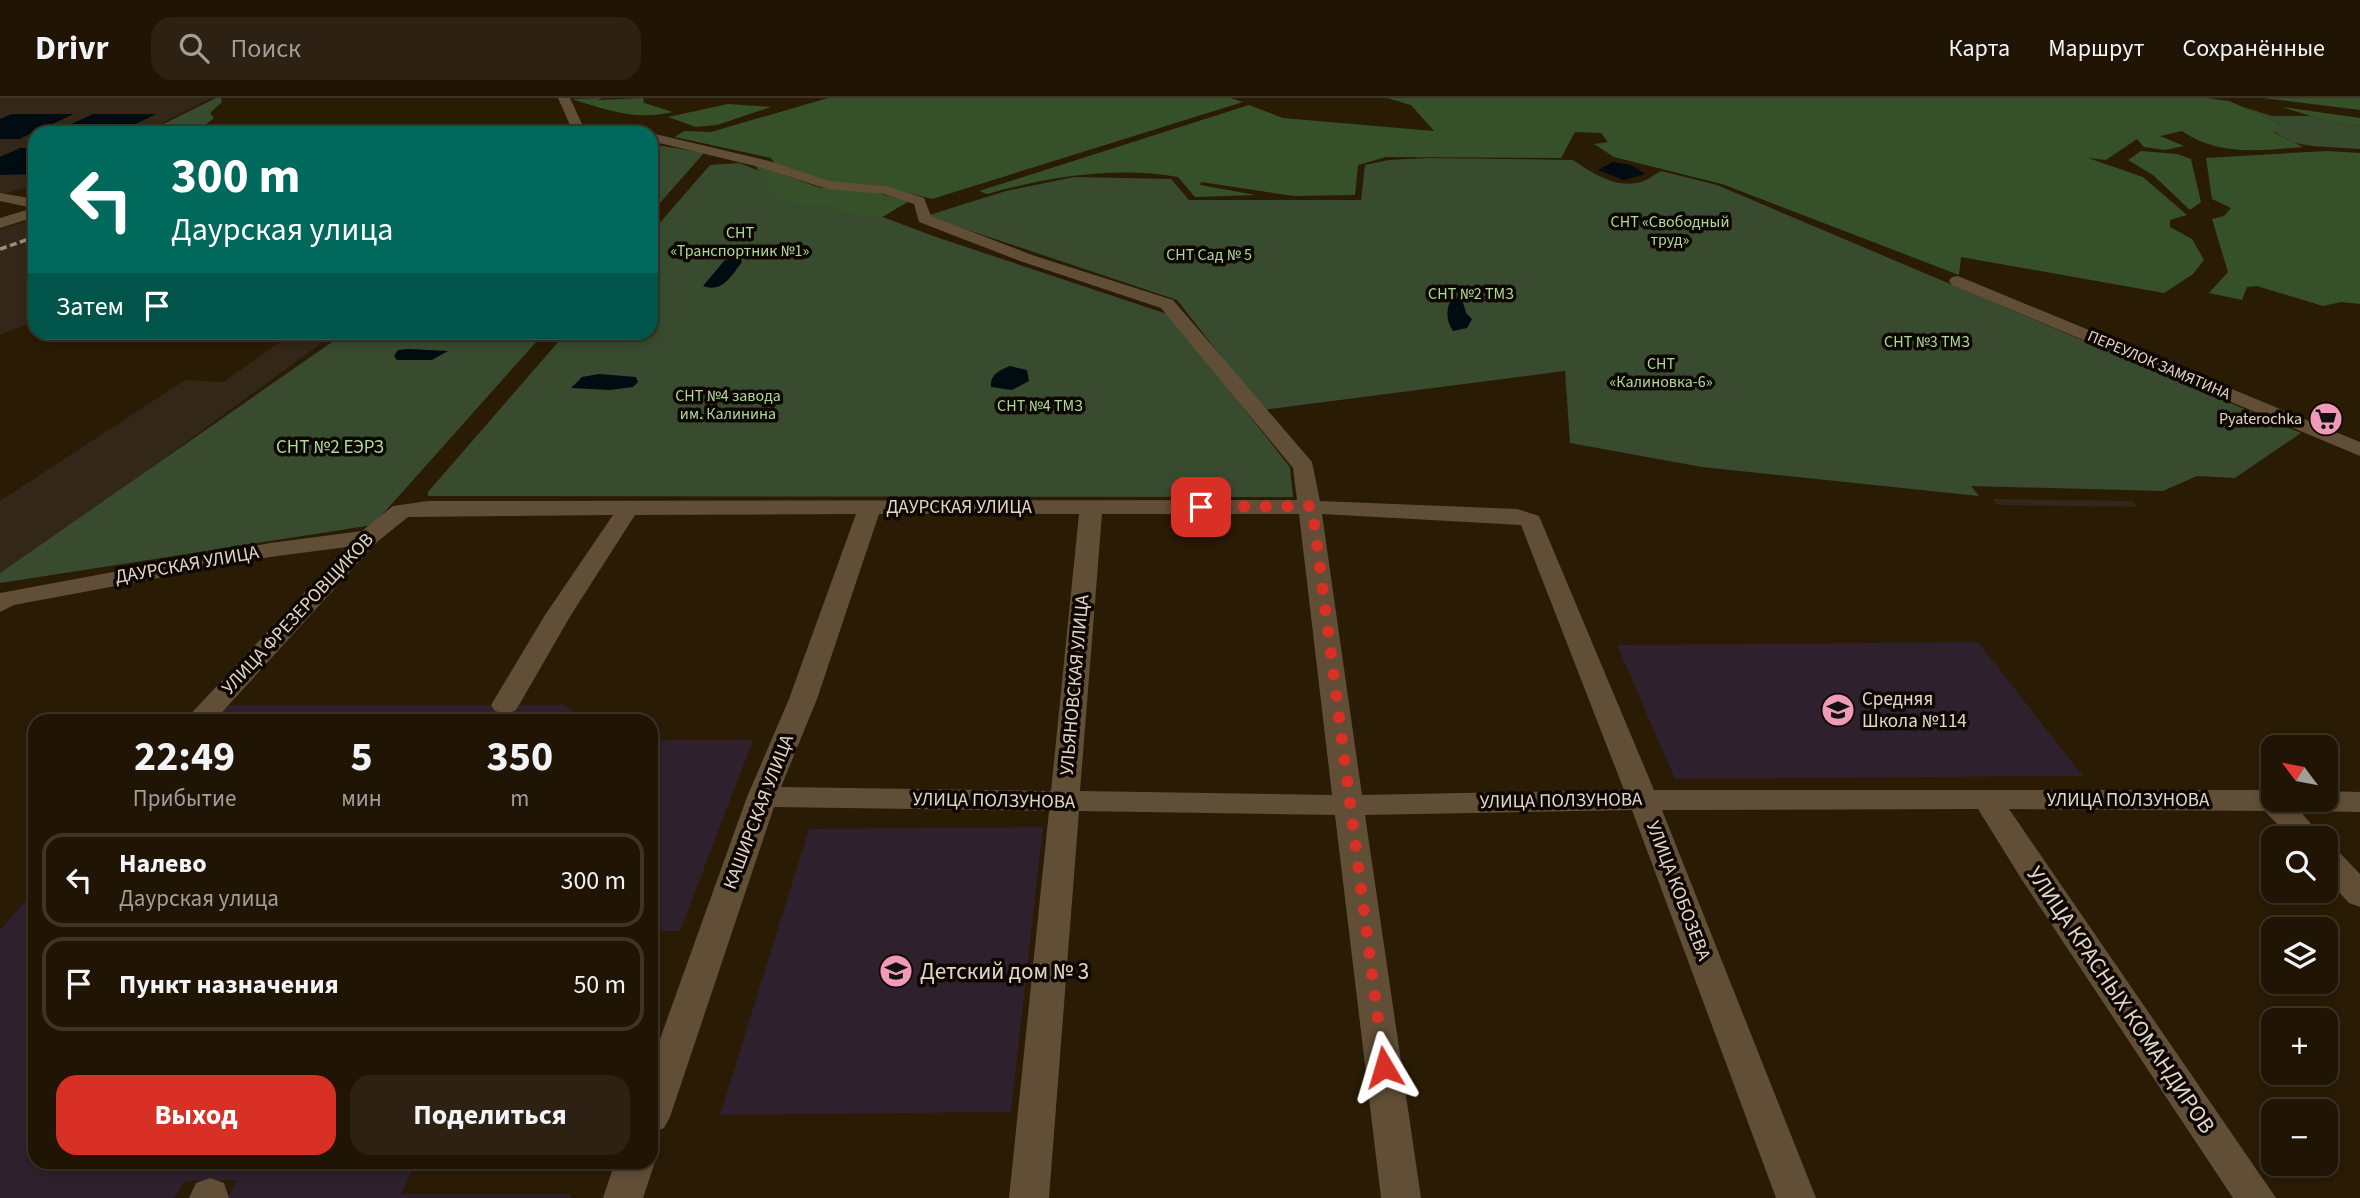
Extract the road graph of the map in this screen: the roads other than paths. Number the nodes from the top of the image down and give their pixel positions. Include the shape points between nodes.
1 (564, 98) edge
2 (577, 126) edge
3 (658, 139) edge
4 (0, 197) edge
5 (28, 203) edge
6 (28, 214) edge
7 (0, 223) edge
8 (1958, 281) dead end
9 (2360, 450) edge
10 (1312, 506) junction
11 (629, 507) junction
12 (870, 507) junction
13 (1091, 507) junction
14 (401, 511) joint
15 (1517, 516) joint
16 (369, 537) junction
17 (3, 601) edge
18 (505, 705) dead end
19 (205, 714) edge
20 (762, 797) junction
21 (1643, 800) junction
22 (1988, 800) junction
23 (1065, 802) junction
24 (2261, 802) edge
25 (2338, 802) edge
26 (2360, 802) edge
27 (1350, 805) junction
28 (2283, 812) edge
29 (2296, 826) edge
30 (2338, 871) edge
31 (2360, 895) edge
32 (658, 1097) edge
33 (633, 1169) edge
34 (623, 1198) edge
35 (1029, 1198) edge
36 (1401, 1198) edge
37 (1796, 1198) edge
38 (2256, 1198) edge

1 - 2 street
3 - 10 street via 753,161 827,185 876,188 912,198 922,205 924,219 1167,304 1304,467
4 - 5 street
6 - 7 street
8 - 9 street, ПЕРЕУЛОК ЗАМЯТИНА
10 - 13 street, ДАУРСКАЯ УЛИЦА
10 - 15 street, ДАУРСКАЯ УЛИЦА
10 - 27 street
11 - 12 street, ДАУРСКАЯ УЛИЦА
11 - 14 street, ДАУРСКАЯ УЛИЦА
11 - 18 street
12 - 13 street, ДАУРСКАЯ УЛИЦА
12 - 20 street, КАШИРСКАЯ УЛИЦА via 803,698
13 - 23 street, УЛЬЯНОВСКАЯ УЛИЦА
14 - 16 street, УЛИЦА ФРЕЗЕРОВЩИКОВ
15 - 21 street, УЛИЦА КОБОЗЕВА via 1531,521
16 - 17 street, ДАУРСКАЯ УЛИЦА via 270,550
16 - 19 street, УЛИЦА ФРЕЗЕРОВЩИКОВ
20 - 23 street, УЛИЦА ПОЛЗУНОВА
20 - 32 street, КАШИРСКАЯ УЛИЦА
21 - 22 street, УЛИЦА ПОЛЗУНОВА
21 - 27 street, УЛИЦА ПОЛЗУНОВА
21 - 37 street, УЛИЦА КОБОЗЕВА
22 - 24 street, УЛИЦА ПОЛЗУНОВА
22 - 38 street, УЛИЦА КРАСНЫХ КОМАНДИРОВ
23 - 27 street, УЛИЦА ПОЛЗУНОВА
23 - 35 street, УЛЬЯНОВСКАЯ УЛИЦА
25 - 26 street, УЛИЦА ПОЛЗУНОВА
27 - 36 street
28 - 29 street
30 - 31 street
33 - 34 street

